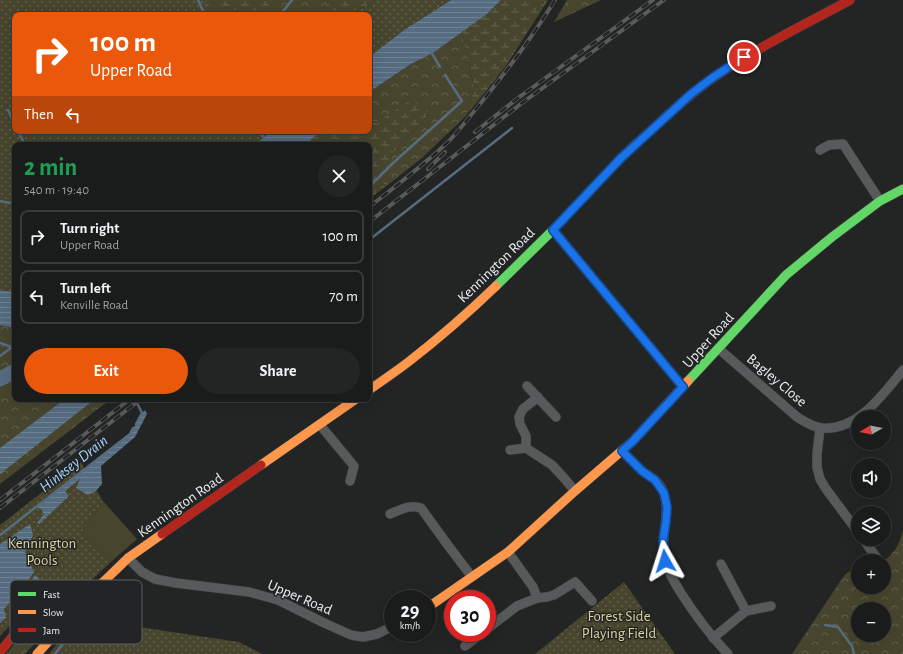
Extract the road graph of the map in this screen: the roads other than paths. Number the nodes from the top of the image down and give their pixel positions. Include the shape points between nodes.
1 (850, 0) edge
2 (820, 150) dead end
3 (903, 189) edge
4 (880, 202) junction
5 (553, 230) junction
6 (719, 349) junction
7 (903, 370) edge
8 (527, 386) dead end
9 (683, 387) junction
10 (372, 388) edge
11 (538, 397) junction
12 (352, 402) edge
13 (556, 416) dead end
14 (320, 425) junction
15 (820, 428) junction
16 (526, 448) junction
17 (510, 450) dead end
18 (622, 451) junction
19 (350, 482) dead end
20 (575, 491) junction
21 (390, 514) dead end
22 (851, 523) edge
23 (508, 552) junction
24 (128, 558) junction
25 (721, 564) dead end
26 (472, 577) junction
27 (105, 580) edge
28 (537, 598) junction
29 (592, 601) dead end
30 (436, 602) edge
31 (771, 606) dead end
32 (746, 611) junction
33 (496, 622) edge
34 (384, 630) edge
35 (713, 638) junction
36 (10, 640) edge
37 (471, 642) edge
38 (47, 644) edge
39 (466, 646) dead end
40 (0, 652) edge
41 (38, 654) edge
42 (728, 654) edge

1 - 5 street, Kennington Road via 744,57 691,94 621,158
2 - 4 street via 829,145 842,144
3 - 4 street, Upper Road
4 - 6 street, Upper Road via 786,275
5 - 9 street
5 - 10 street, Kennington Road via 448,330
6 - 9 street, Upper Road
6 - 15 street, Bagley Close via 797,417
7 - 15 street via 876,403 861,415 846,424
8 - 11 street
9 - 18 street, Upper Road
11 - 13 street
11 - 16 street via 523,409 519,417 526,436
12 - 14 street, Kennington Road
14 - 19 street via 354,466
14 - 24 street, Kennington Road
15 - 22 street via 817,454 820,479
16 - 17 street
16 - 20 street via 552,466
18 - 20 street, Upper Road
18 - 35 street via 655,480 664,493 667,507 663,541 665,561 671,577
20 - 23 street, Upper Road
21 - 26 street via 414,506 421,508
23 - 26 street, Upper Road
23 - 28 street via 533,586
24 - 27 street, Kennington Road
24 - 34 street, Upper Road via 142,572 155,579 249,592 278,600 351,635 363,637
25 - 32 street
26 - 30 street, Upper Road
28 - 29 street via 547,598 575,582
28 - 33 street via 517,606
31 - 32 street
32 - 35 street
35 - 42 street
36 - 40 street
37 - 39 street
38 - 41 street, Kennington Road

